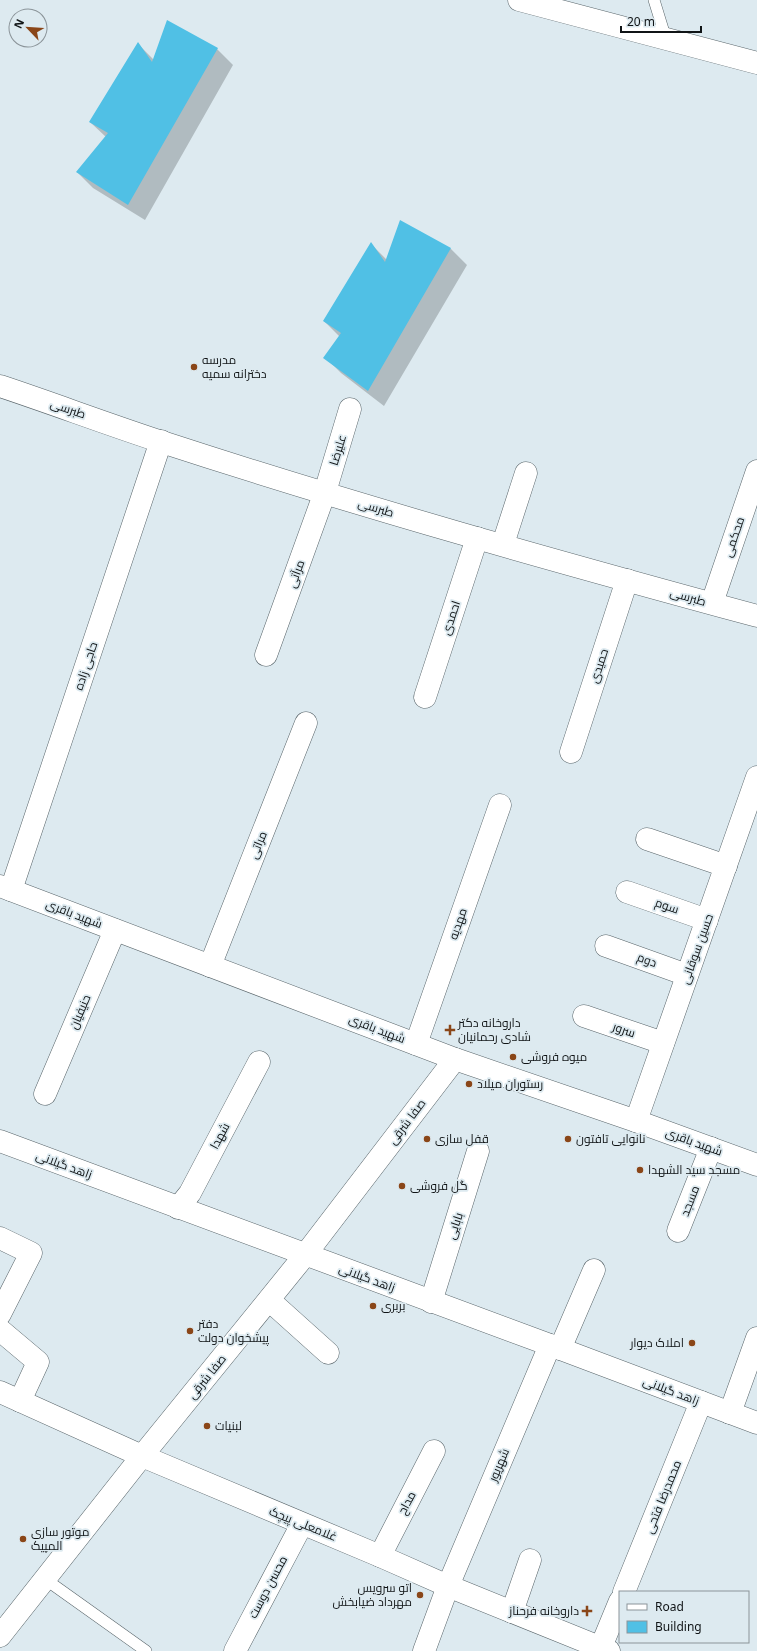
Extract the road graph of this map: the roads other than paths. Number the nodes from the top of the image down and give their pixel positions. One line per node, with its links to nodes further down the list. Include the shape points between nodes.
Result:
1 (519, 0): 3 (street)
2 (654, 0): 3 (lane)
3 (666, 40): 4 (street)
4 (757, 63)
5 (0, 386): 7 (street, طبرسی)
6 (350, 409): 10 (street, علیرضا)
7 (161, 442): 10 (street, طبرسی); 24 (street, حاجی زاده)
8 (757, 471): 14 (street, محکمی)
9 (526, 473): 12 (street)
10 (325, 492): 11 (street, طبرسی); 16 (street, مرآتی)
11 (477, 538): 12 (street, طبرسی); 17 (street, احمدی)
12 (503, 544): 13 (street, طبرسی)
13 (627, 580): 14 (street, طبرسی); 19 (street, حمیدی)
14 (712, 603): 15 (street, طبرسی)
15 (757, 616)
16 (266, 655)
17 (425, 697)
18 (306, 724): 29 (street, مراتی)
19 (571, 752)
20 (757, 777): 23 (street, حسین سوقانی)
21 (500, 805): 32 (street, مهدیه)
22 (648, 839): 23 (street)
23 (726, 866): 26 (street, حسین سوقانی)
24 (5, 888): 27 (street, شهید باقری)
25 (626, 892): 26 (street, سوم)
26 (707, 920): 30 (street, حسین سوقانی)
27 (115, 930): 29 (street, شهید باقری); 36 (street, حنیفیان)
28 (606, 946): 30 (street, دوم)
29 (210, 966): 32 (street, شهید باقری)
30 (688, 975): 33 (street, حسین سوقانی)
31 (584, 1016): 33 (street, سرور)
32 (416, 1044): 34 (street, شهید باقری)
33 (663, 1044): 37 (street, حسین سوقانی)
34 (455, 1059): 37 (street, شهید باقری); 45 (street, صفا شرقی)
35 (260, 1062): 42 (street, شهدا, via 190,1193)
36 (45, 1094)
37 (636, 1121): 39 (street, شهید باقری)
38 (0, 1141): 42 (street, زاهد گیلانی)
39 (711, 1148): 41 (street, شهید باقری); 43 (street, مسجد)
40 (478, 1150): 48 (street, بابایی)
41 (757, 1166)
42 (178, 1208): 45 (street, زاهد گیلانی)
43 (678, 1231)
44 (0, 1238): 49 (street, via 31,1253)
45 (305, 1255): 47 (street, صفا شرقی); 48 (street, زاهد گیلانی)
46 (594, 1270): 52 (street, شهریور)
47 (269, 1300): 53 (street); 60 (street, صفا شرقی)
48 (431, 1302): 52 (street, زاهد گیلانی)
49 (0, 1314)
50 (0, 1330): 55 (street, via 38,1362)
51 (757, 1338): 57 (street)
52 (555, 1347): 56 (street, زاهد گیلانی); 65 (street, شهریور)
53 (328, 1352)
54 (0, 1392): 55 (street, غلامعلی پیچک)
55 (20, 1401): 60 (street, غلامعلی پیچک)
56 (701, 1402): 57 (street, زاهد گیلانی); 66 (street, محمدرضا فتحی)
57 (730, 1413): 58 (street, زاهد گیلانی)
58 (757, 1423)
59 (434, 1451): 62 (street, مداح)
60 (142, 1456): 61 (street, غلامعلی پیچک); 64 (street, صفا شرقی)
61 (302, 1524): 62 (street, غلامعلی پیچک); 72 (street, محسن دوست)
62 (380, 1556): 65 (street, غلامعلی پیچک)
63 (530, 1560): 68 (street)
64 (45, 1579): 69 (street, صفا شرقی); 71 (lane)
65 (448, 1586): 68 (street, غلامعلی پیچک); 73 (street, شهریور)
66 (624, 1591)
67 (619, 1604): 70 (street)
68 (512, 1612): 70 (street, غلامعلی پیچک)
69 (0, 1636)
70 (605, 1649)
71 (146, 1651)
72 (235, 1651)
73 (424, 1651)

